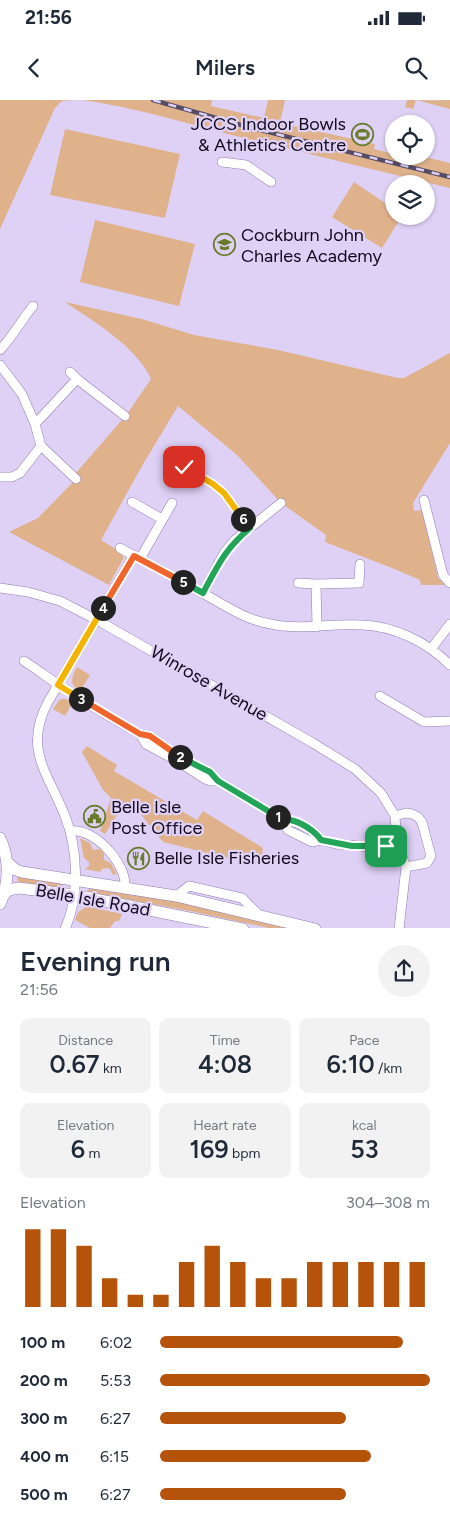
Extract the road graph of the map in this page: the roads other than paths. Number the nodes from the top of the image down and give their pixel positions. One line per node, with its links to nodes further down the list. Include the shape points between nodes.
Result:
1 (222, 162): 2 (street, via 246,164)
2 (271, 182)
3 (33, 306): 4 (street)
4 (14, 335): 5 (street); 6 (street)
5 (23, 339)
6 (0, 350)
7 (0, 365): 11 (street, via 22,394)
8 (70, 372): 9 (street)
9 (78, 379): 10 (street); 11 (street)
10 (124, 416)
11 (34, 424): 12 (street)
12 (41, 446): 14 (street, via 20,474); 15 (street)
13 (189, 457): 21 (street, via 182,471 213,484 224,493)
14 (0, 477)
15 (76, 479)
16 (424, 500): 25 (street, via 443,575)
17 (132, 502): 20 (street)
18 (172, 502): 20 (street)
19 (281, 503): 21 (street)
20 (162, 519): 23 (street)
21 (250, 528): 29 (street, via 224,553)
22 (120, 548): 23 (street)
23 (137, 557): 29 (street); 30 (street)
24 (360, 564): 27 (street, via 359,583)
25 (450, 582)
26 (298, 583): 27 (street)
27 (316, 584): 32 (street)
28 (0, 588): 30 (street, Winrose Avenue, via 60,601)
29 (203, 593): 32 (street, via 253,619 284,627)
30 (97, 620): 36 (street); 39 (street, Winrose Avenue, via 355,769 382,793)
31 (450, 624): 33 (street)
32 (317, 627): 33 (street, via 362,625 388,629)
33 (431, 649): 35 (street)
34 (24, 662): 36 (street)
35 (450, 666)
36 (58, 685): 40 (street, via 40,718 37,742 42,765); 42 (street, via 140,734 150,736 180,760 210,772 218,781 283,820 292,820 316,832 321,840 355,846)
37 (380, 696): 38 (street, via 424,722)
38 (450, 722)
39 (395, 816): 42 (street, Winrose Avenue); 44 (street, via 406,813 418,817 430,856 427,863)
40 (70, 831): 45 (street, via 75,851); 46 (street, via 78,831 113,854 125,878)
41 (0, 838): 43 (street)
42 (397, 844): 44 (street, Winrose Avenue)
43 (7, 862): 45 (street, Belle Isle Road, via 22,872); 48 (street)
44 (406, 868): 53 (street, Winrose Avenue)
45 (74, 879): 46 (street, Belle Isle Road); 47 (street)
46 (125, 887): 52 (street, Belle Isle Road)
47 (75, 895): 48 (street, Belle Isle Road, via 19,888 8,890); 49 (street, Belle Isle Road); 50 (street)
48 (2, 899)
49 (205, 924): 51 (street, Belle Isle Road)
50 (65, 928)
51 (244, 928)
52 (315, 928)
53 (400, 928)

